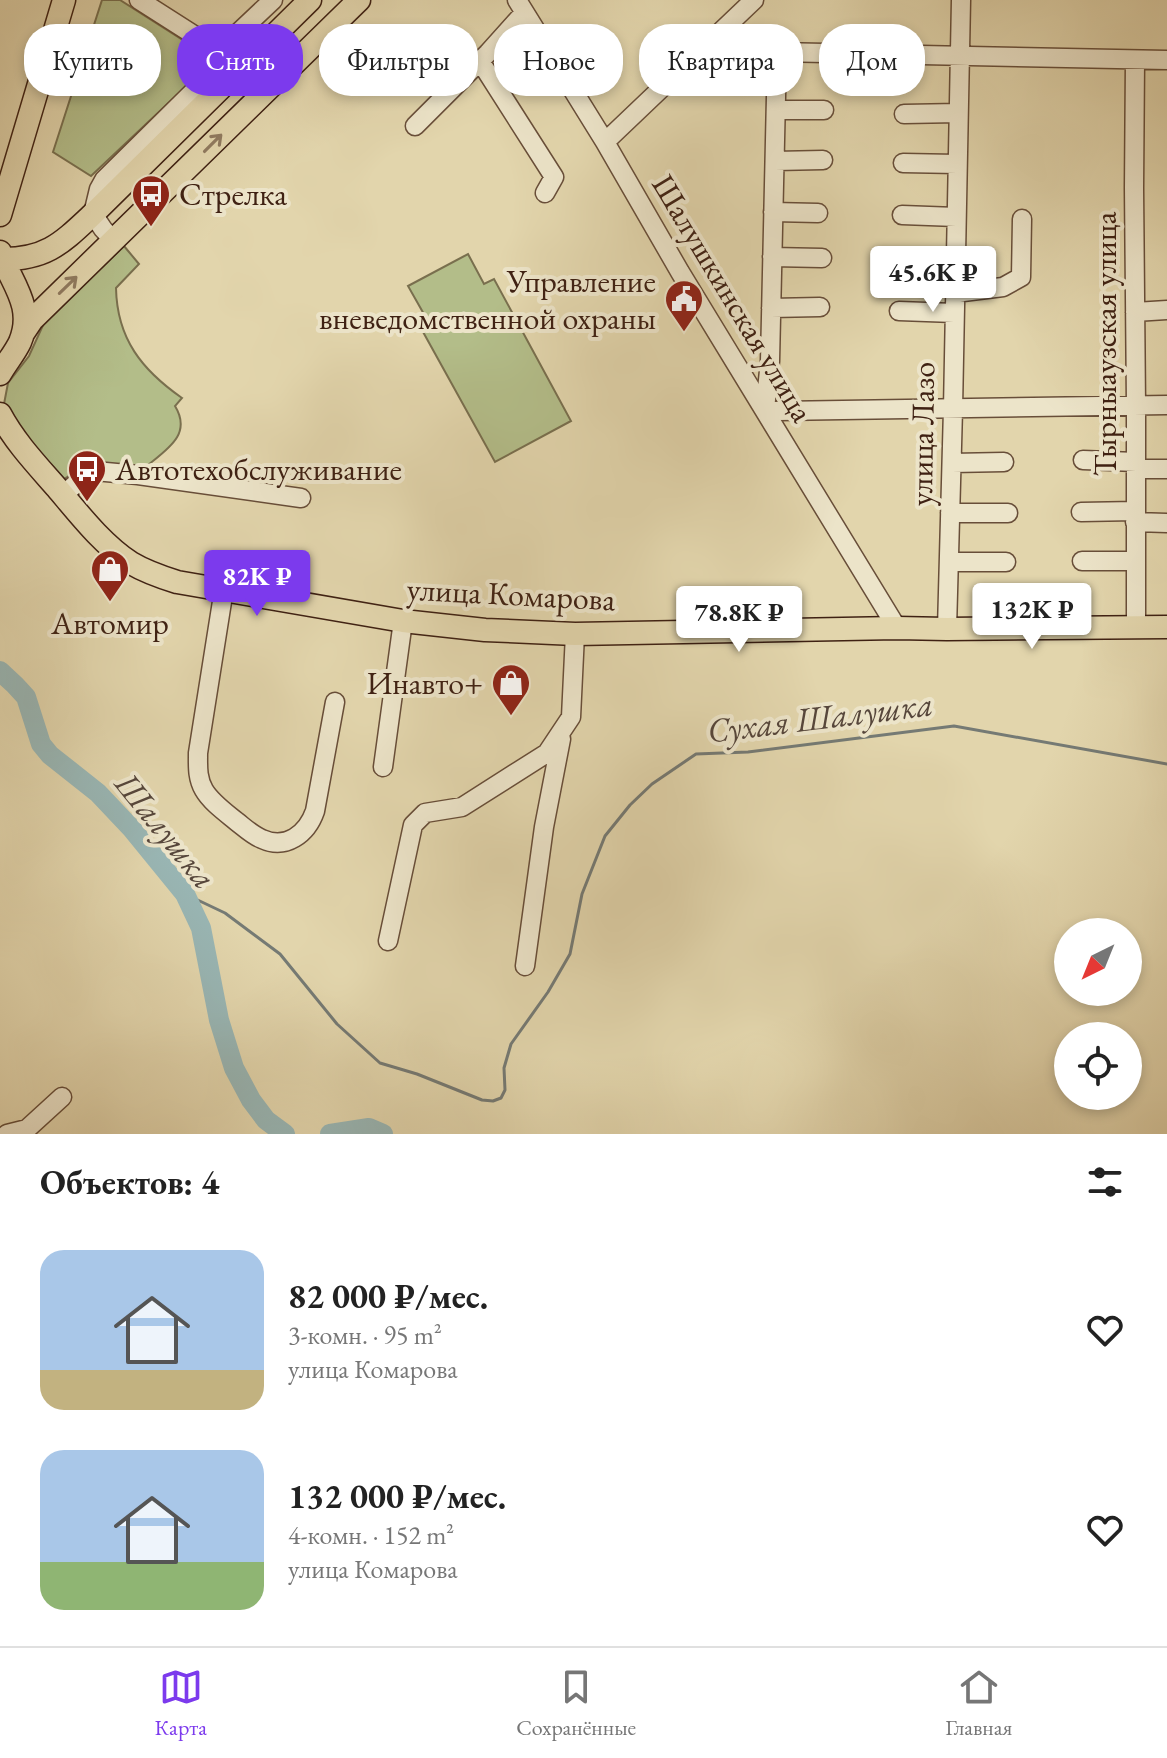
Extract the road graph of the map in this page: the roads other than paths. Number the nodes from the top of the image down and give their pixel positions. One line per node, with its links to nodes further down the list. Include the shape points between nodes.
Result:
1 (50, 0): 30 (main road)
2 (64, 0): 37 (main road)
3 (139, 0): 10 (street)
4 (273, 0): 11 (street)
5 (310, 0): 12 (main road)
6 (359, 0): 41 (main road, one-way to 6)
7 (754, 0): 13 (street)
8 (961, 0): 15 (street, улица Лазо)
9 (520, 6): 18 (street); 27 (street, Шалушкинская улица)
10 (177, 24)
11 (248, 24)
12 (286, 24)
13 (729, 24)
14 (803, 53): 15 (street)
15 (959, 57): 16 (street); 24 (street, улица Лазо)
16 (1135, 60): 17 (street); 52 (street, Тырныаузская улица)
17 (1167, 60)
18 (480, 61): 26 (street); 33 (street, via 554,177)
19 (213, 96): 36 (main road)
20 (653, 96): 27 (street)
21 (776, 96): 22 (street)
22 (776, 110): 23 (street); 29 (street)
23 (824, 110)
24 (958, 113): 25 (street); 32 (street, улица Лазо)
25 (904, 114)
26 (415, 126)
27 (605, 142): 58 (street, Шалушкинская улица)
28 (823, 160): 29 (street)
29 (775, 161): 34 (street)
30 (0, 162)
31 (903, 163): 32 (street)
32 (957, 164): 39 (street, улица Лазо)
33 (545, 193)
34 (773, 212): 35 (street); 42 (street)
35 (818, 213)
36 (93, 214): 41 (street); 44 (main road, via 45,253)
37 (0, 215)
38 (902, 215): 39 (street)
39 (956, 217): 46 (street, улица Лазо)
40 (1022, 219): 47 (street, via 1021,277 1003,287)
41 (114, 241): 54 (main road, one-way to 41)
42 (772, 257): 43 (street); 49 (street)
43 (822, 258)
44 (1, 259): 54 (main road, via 23,299)
45 (899, 262): 46 (street)
46 (955, 265): 47 (street, улица Лазо)
47 (955, 293): 53 (street, улица Лазо)
48 (820, 307): 49 (street)
49 (771, 308): 58 (street)
50 (1167, 310): 52 (street)
51 (899, 311): 53 (street)
52 (1135, 312): 57 (street, Тырныаузская улица)
53 (954, 313): 59 (street, улица Лазо)
54 (24, 332): 55 (main road)
55 (2, 367)
56 (1167, 405): 57 (street)
57 (1136, 406): 59 (street); 64 (street, Тырныаузская улица)
58 (765, 409): 59 (street); 81 (street, Шалушкинская улица)
59 (953, 409): 63 (street, улица Лазо)
60 (4, 425): 66 (main road, улица Комарова)
61 (1083, 460): 64 (street)
62 (1004, 462): 63 (street)
63 (952, 463): 69 (street, улица Лазо)
64 (1136, 465): 65 (street); 71 (street, Тырныаузская улица)
65 (1167, 469)
66 (63, 495): 67 (street, via 95,471); 77 (main road, улица Комарова, via 131,563 177,582)
67 (301, 498)
68 (1081, 512): 71 (street)
69 (950, 513): 70 (street); 75 (street, улица Лазо)
70 (1008, 513)
71 (1135, 516): 72 (street); 74 (street, Тырныаузская улица)
72 (1167, 523)
73 (1082, 561): 74 (street)
74 (1135, 561): 79 (street, Тырныаузская улица)
75 (949, 562): 76 (street); 82 (street, улица Лазо)
76 (1006, 562)
77 (224, 589): 78 (main road, улица Комарова); 84 (street, via 198,762 204,790 222,811 273,843 290,842 310,825)
78 (403, 621): 83 (main road, улица Комарова); 86 (street)
79 (1136, 627): 80 (main road, улица Комарова); 82 (main road, улица Комарова)
80 (1167, 627)
81 (897, 628): 82 (main road, улица Комарова); 83 (main road, улица Комарова)
82 (947, 629)
83 (575, 634): 85 (street, via 571,717)
84 (335, 702)
85 (562, 732): 87 (street, via 547,753 462,807 425,813 413,825); 88 (street)
86 (383, 767)
87 (388, 941)
88 (525, 966)
89 (62, 1097): 90 (street, via 27,1129)
90 (7, 1134)

